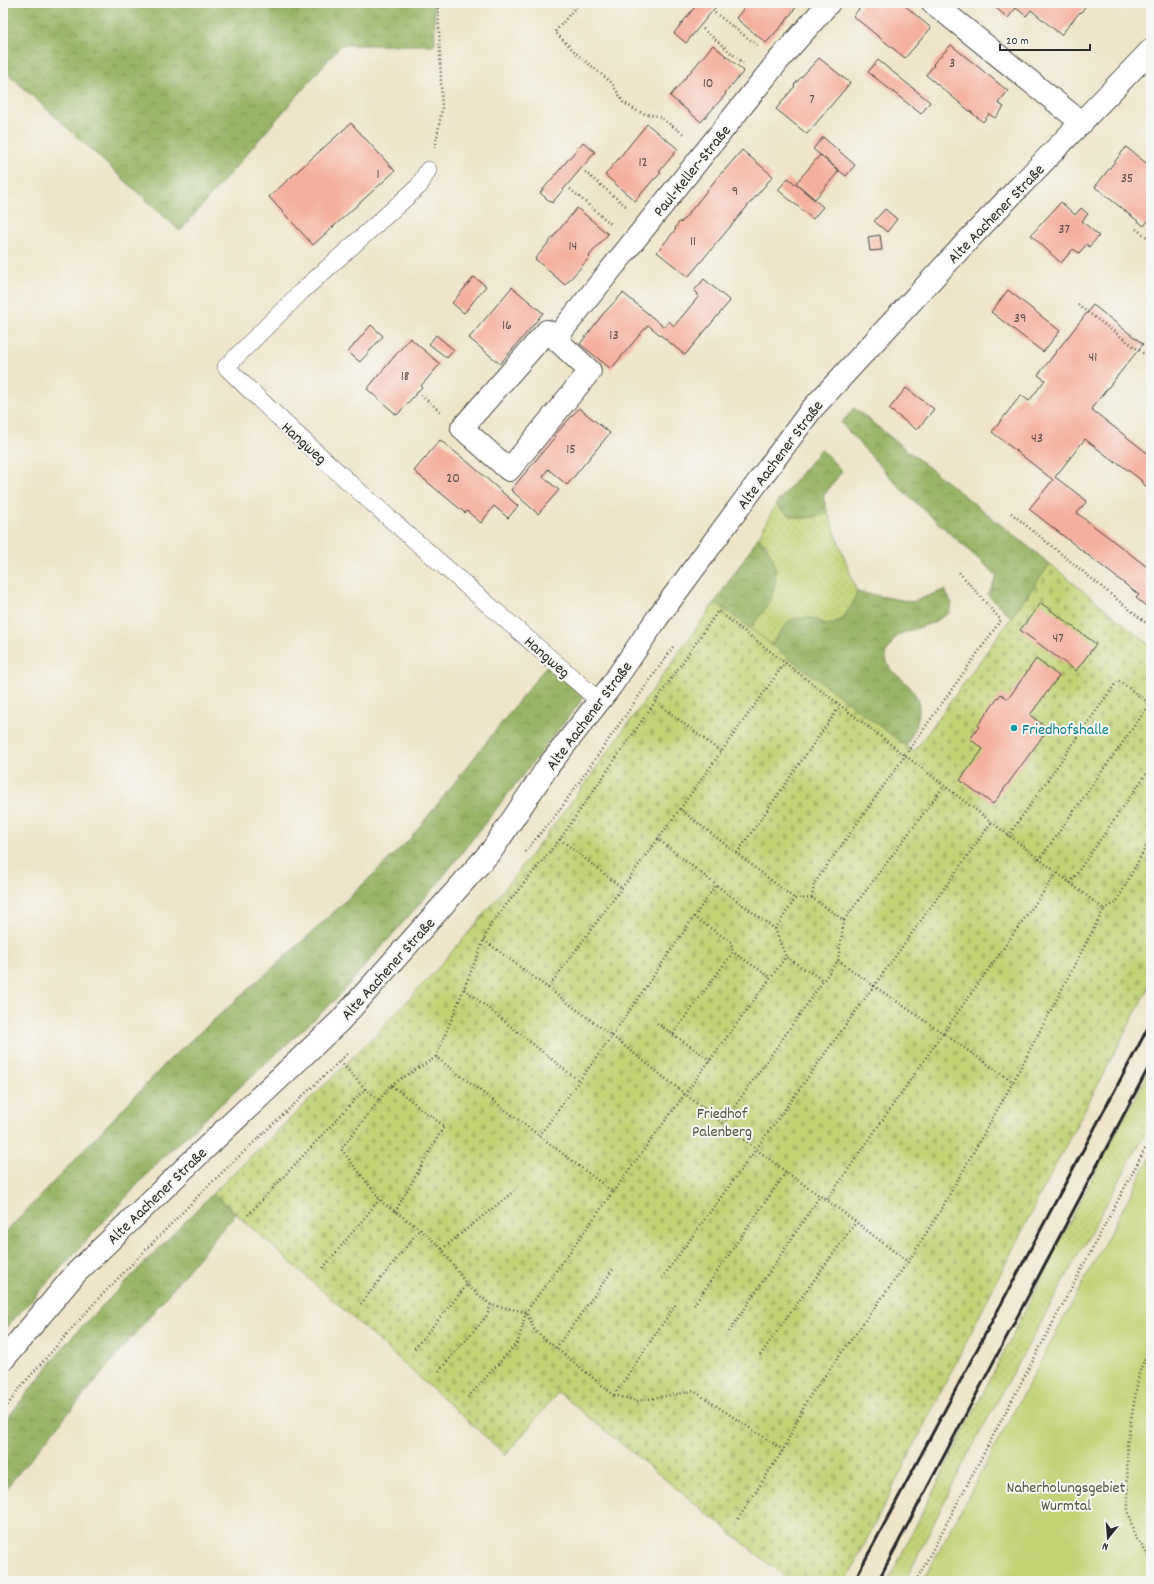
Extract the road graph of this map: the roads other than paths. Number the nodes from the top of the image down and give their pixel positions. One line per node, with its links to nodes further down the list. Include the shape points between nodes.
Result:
1 (829, 3): 6 (main road, Paul-Keller-Straße, via 778,61)
2 (933, 3): 4 (main road)
3 (1151, 50): 4 (main road, Alte Aachener Straße)
4 (1082, 123): 7 (main road, Alte Aachener Straße, via 972,236 811,410)
5 (428, 170): 7 (lane, Hangweg, via 419,186 302,291 226,367 376,506)
6 (556, 338): 6 (main road, via 547,331 462,428 509,470 590,370)
7 (599, 700): 8 (main road, Alte Aachener Straße, via 549,765 492,850 340,1021 76,1273)
8 (3, 1360)

